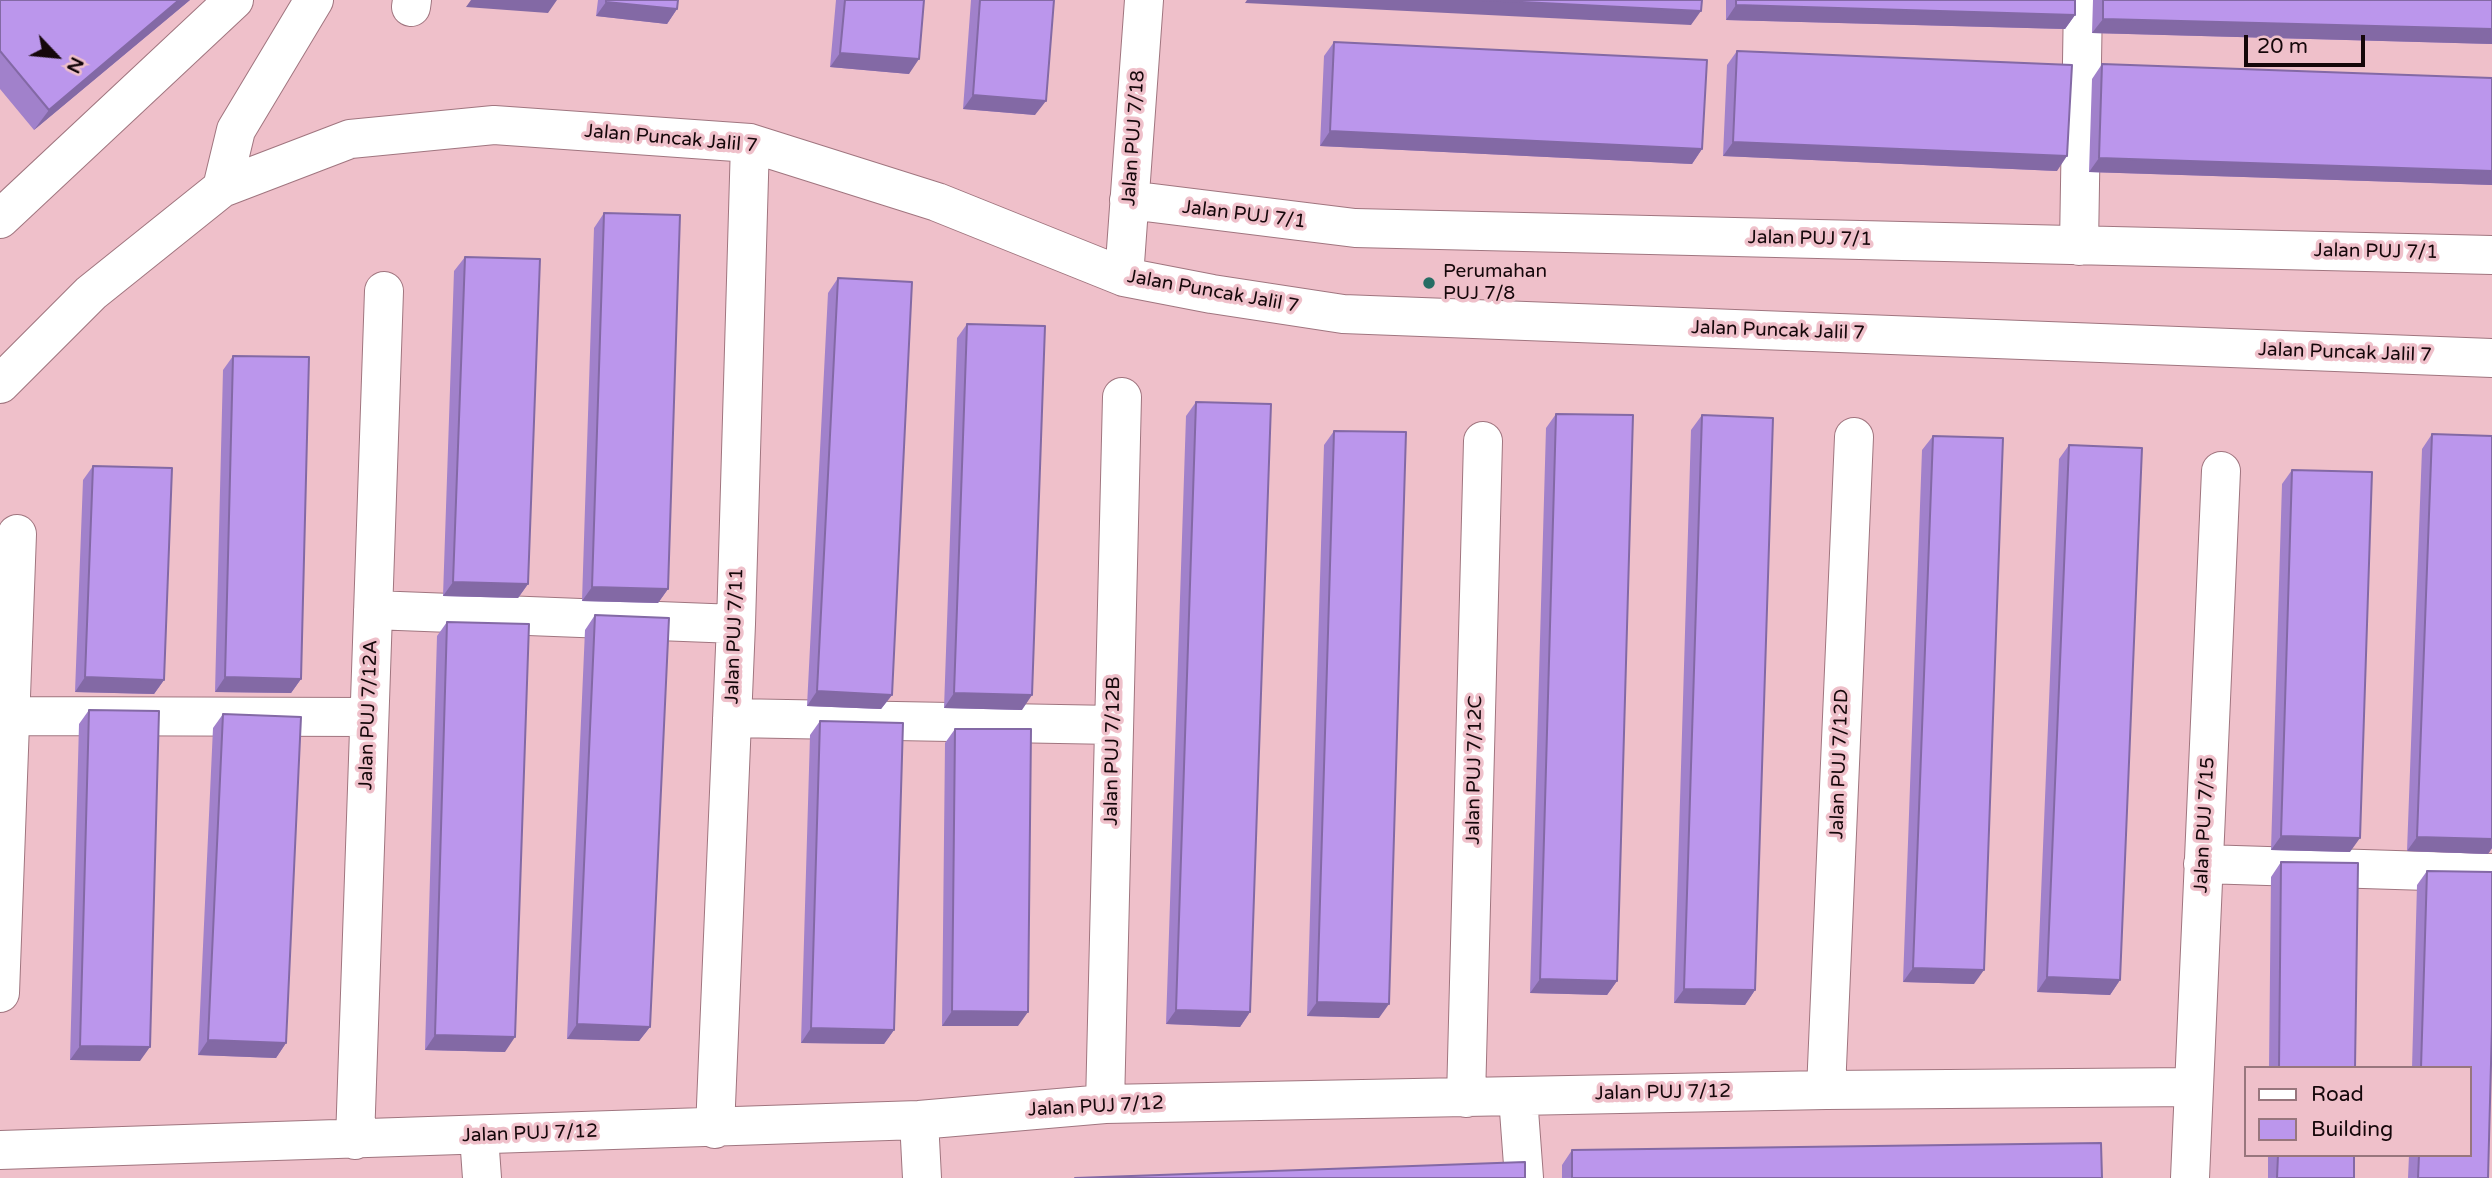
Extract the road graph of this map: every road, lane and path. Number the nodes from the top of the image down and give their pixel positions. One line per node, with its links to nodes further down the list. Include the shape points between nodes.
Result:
1 (234, 0): 8 (street)
2 (314, 0): 6 (street, via 236,130)
3 (1144, 0): 7 (street, Jalan PUJ 7/18)
4 (2083, 0): 9 (street)
5 (750, 143): 6 (street, Jalan Puncak Jalil 7, via 494,125 350,139); 11 (street, Jalan Puncak Jalil 7, via 937,202); 21 (street, Jalan PUJ 7/11)
6 (222, 188): 14 (street, Jalan Puncak Jalil 7, via 91,293)
7 (1129, 200): 9 (street, Jalan PUJ 7/1, via 1355,228); 11 (street, Jalan PUJ 7/18)
8 (0, 219)
9 (2079, 246): 10 (street, Jalan PUJ 7/1)
10 (2492, 255)
11 (1124, 277): 13 (street, Jalan Puncak Jalil 7, via 1343,314)
12 (384, 291): 20 (street, Jalan PUJ 7/12A)
13 (2492, 358)
14 (0, 384)
15 (1122, 397): 25 (street, Jalan PUJ 7/12B)
16 (1854, 438): 30 (street, Jalan PUJ 7/12D)
17 (1483, 441): 32 (street, Jalan PUJ 7/12C)
18 (2221, 471): 26 (street, Jalan PUJ 7/15)
19 (17, 534): 22 (street)
20 (373, 610): 21 (street); 23 (street, Jalan PUJ 7/12A)
21 (736, 624): 24 (street, Jalan PUJ 7/11)
22 (10, 716): 23 (street); 28 (street)
23 (369, 716): 37 (street, Jalan PUJ 7/12A)
24 (732, 718): 25 (street); 35 (street, Jalan PUJ 7/11)
25 (1114, 725): 33 (street, Jalan PUJ 7/12B)
26 (2203, 864): 27 (street); 29 (street, Jalan PUJ 7/15)
27 (2492, 873)
28 (0, 993)
29 (2194, 1087): 30 (street, Jalan PUJ 7/12); 42 (street, Jalan PUJ 7/15)
30 (1826, 1090): 31 (street, Jalan PUJ 7/12)
31 (1518, 1097): 32 (street, Jalan PUJ 7/12); 41 (street)
32 (1466, 1098): 33 (street, Jalan PUJ 7/12)
33 (1105, 1104): 34 (street, Jalan PUJ 7/12)
34 (919, 1120): 35 (street, Jalan PUJ 7/12); 40 (street)
35 (715, 1129): 36 (street, Jalan PUJ 7/12)
36 (479, 1136): 37 (street, Jalan PUJ 7/12); 39 (street)
37 (355, 1140): 38 (street, Jalan PUJ 7/12)
38 (0, 1150)
39 (482, 1178)
40 (922, 1178)
41 (1524, 1178)
42 (2190, 1178)

